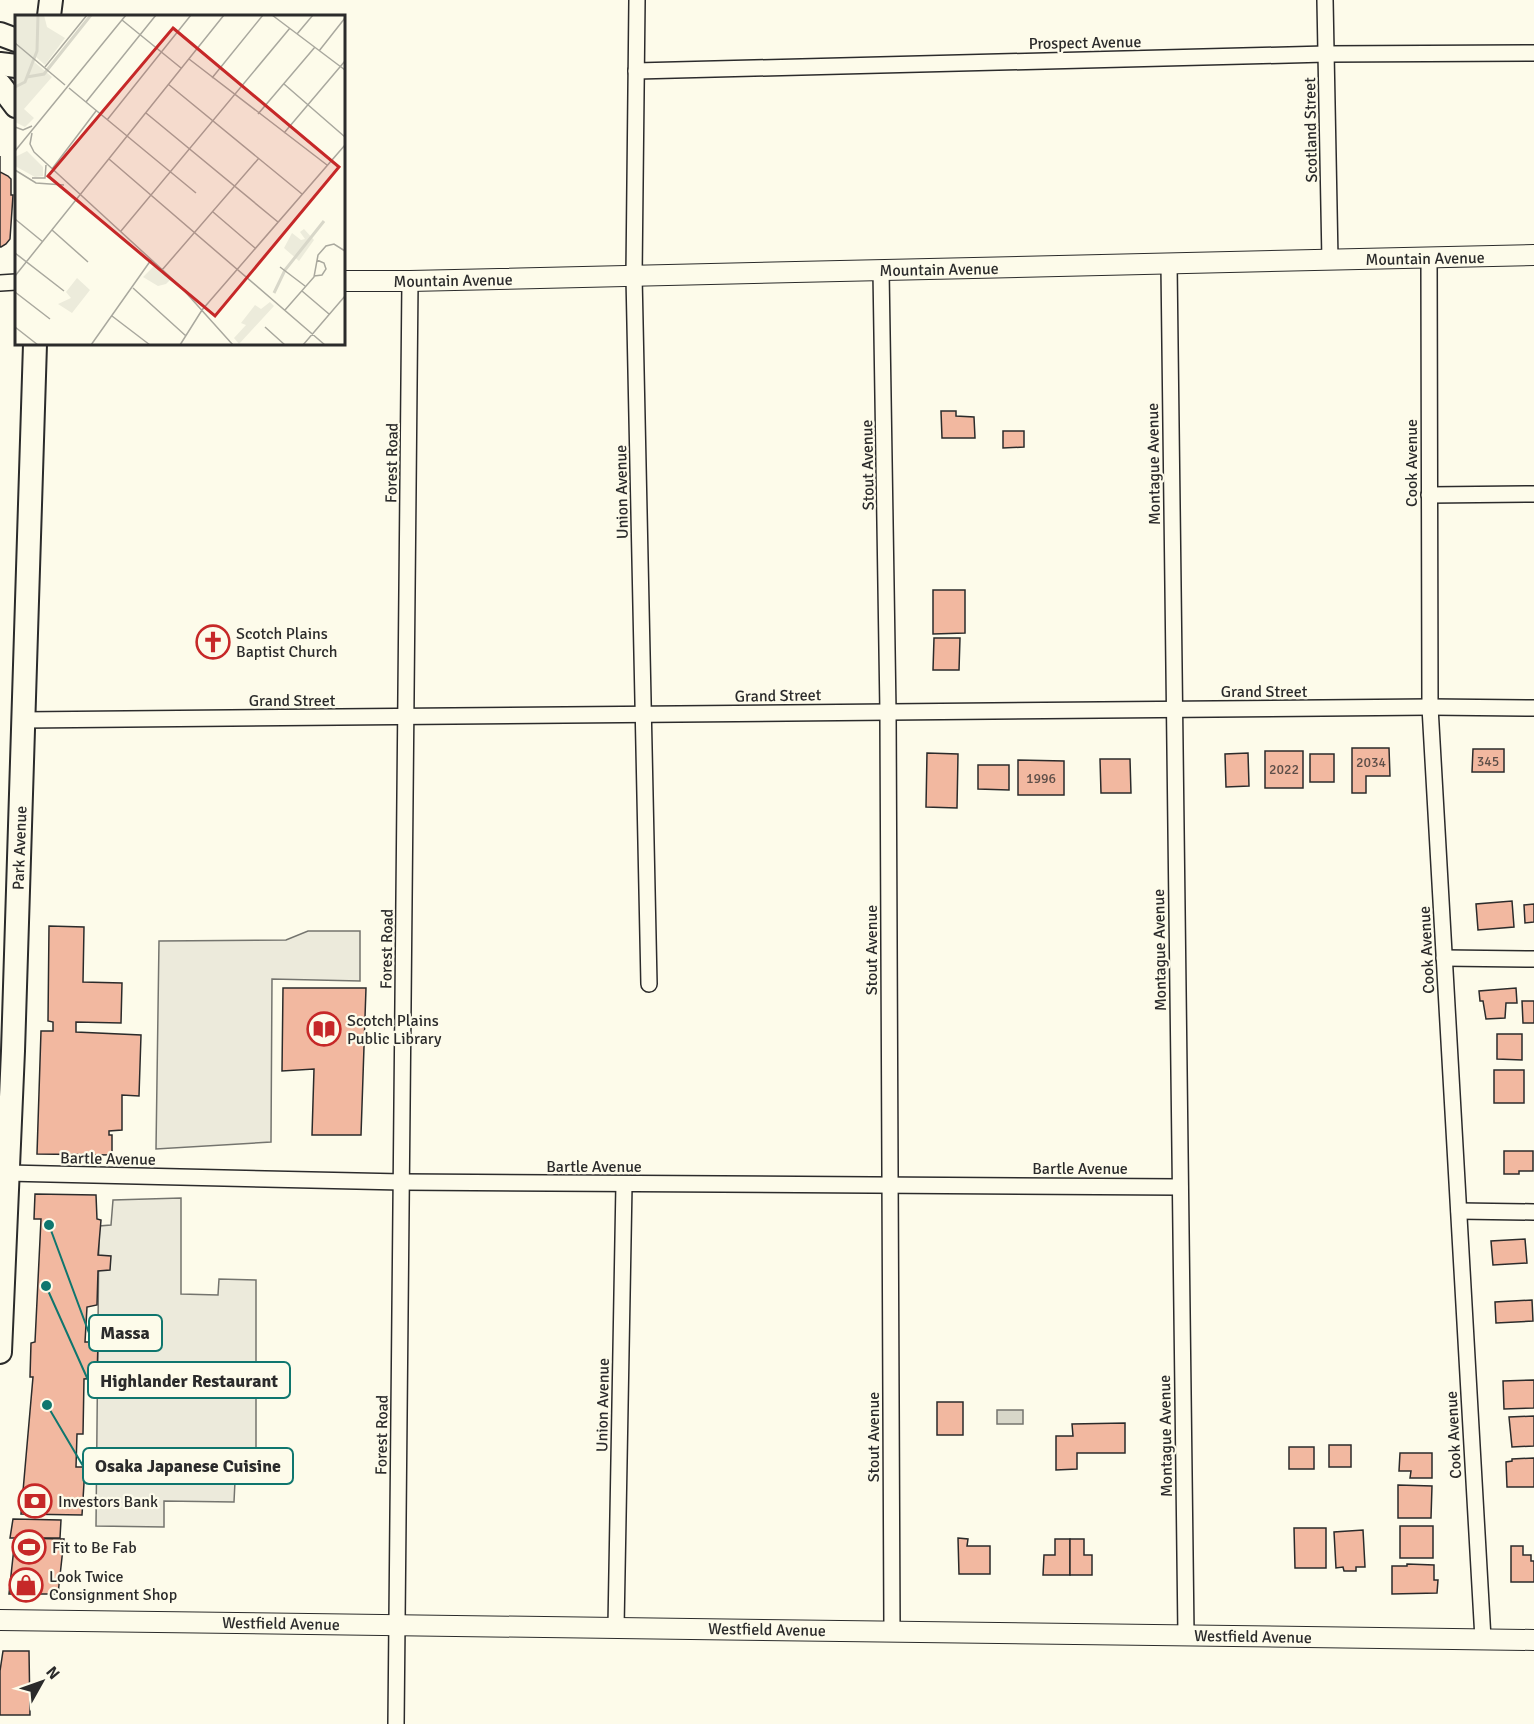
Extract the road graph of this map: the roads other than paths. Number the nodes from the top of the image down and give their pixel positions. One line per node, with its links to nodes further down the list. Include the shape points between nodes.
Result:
1 (51, 0): 4 (main road)
2 (637, 0): 11 (street, Union Avenue)
3 (1325, 0): 8 (street, Scotland Street)
4 (50, 15)
5 (0, 34): 6 (main road)
6 (15, 40)
7 (1534, 53): 8 (street, Prospect Avenue)
8 (1326, 54): 11 (street, Prospect Avenue); 16 (street, Scotland Street)
9 (0, 64): 10 (main road)
10 (15, 66)
11 (636, 71): 19 (street, Union Avenue)
12 (0, 85): 13 (main road)
13 (15, 105)
14 (1534, 255): 15 (street, Mountain Avenue)
15 (1428, 258): 16 (street, Mountain Avenue); 26 (street, Cook Avenue)
16 (1330, 260): 17 (street, Mountain Avenue)
17 (1169, 264): 18 (street, Mountain Avenue); 29 (street, Montague Avenue)
18 (881, 270): 19 (street, Mountain Avenue); 30 (street, Stout Avenue)
19 (634, 276): 22 (street, Mountain Avenue); 31 (street, Union Avenue)
20 (345, 281): 22 (street, Mountain Avenue)
21 (15, 282): 23 (street)
22 (410, 282): 32 (street, Forest Road)
23 (0, 283)
24 (35, 345): 33 (main road, Park Avenue)
25 (1534, 494): 26 (street)
26 (1429, 495): 27 (street, Cook Avenue)
27 (1430, 707): 28 (street, Grand Street); 29 (street, Grand Street); 34 (street, Cook Avenue)
28 (1534, 708)
29 (1174, 710): 30 (street, Grand Street); 43 (street, Montague Avenue)
30 (888, 712): 31 (street, Grand Street); 42 (street, Stout Avenue)
31 (643, 714): 32 (street, Grand Street); 36 (street, Union Avenue)
32 (406, 717): 33 (street, Grand Street); 40 (street, Forest Road)
33 (23, 720): 37 (main road, Park Avenue)
34 (1444, 958): 35 (street); 44 (street, Cook Avenue)
35 (1534, 959)
36 (649, 984)
37 (6, 1051): 38 (main road, Park Avenue)
38 (6, 1088): 39 (main road, Park Avenue)
39 (7, 1173): 40 (street, Bartle Avenue); 46 (main road, Park Avenue)
40 (402, 1182): 41 (street, Bartle Avenue); 48 (street, Forest Road)
41 (624, 1184): 42 (street, Bartle Avenue); 49 (street, Union Avenue)
42 (890, 1185): 43 (street, Bartle Avenue); 50 (street, Stout Avenue)
43 (1180, 1187): 51 (street, Montague Avenue)
44 (1459, 1211): 45 (street); 52 (street, Cook Avenue)
45 (1534, 1212)
46 (0, 1352)
47 (0, 1620): 48 (street, Westfield Avenue)
48 (397, 1625): 49 (street, Westfield Avenue); 54 (street, Forest Road)
49 (616, 1627): 50 (street, Westfield Avenue)
50 (892, 1631): 51 (street, Westfield Avenue)
51 (1186, 1635): 52 (street, Westfield Avenue)
52 (1483, 1640): 53 (street, Westfield Avenue)
53 (1534, 1640)
54 (396, 1724)

